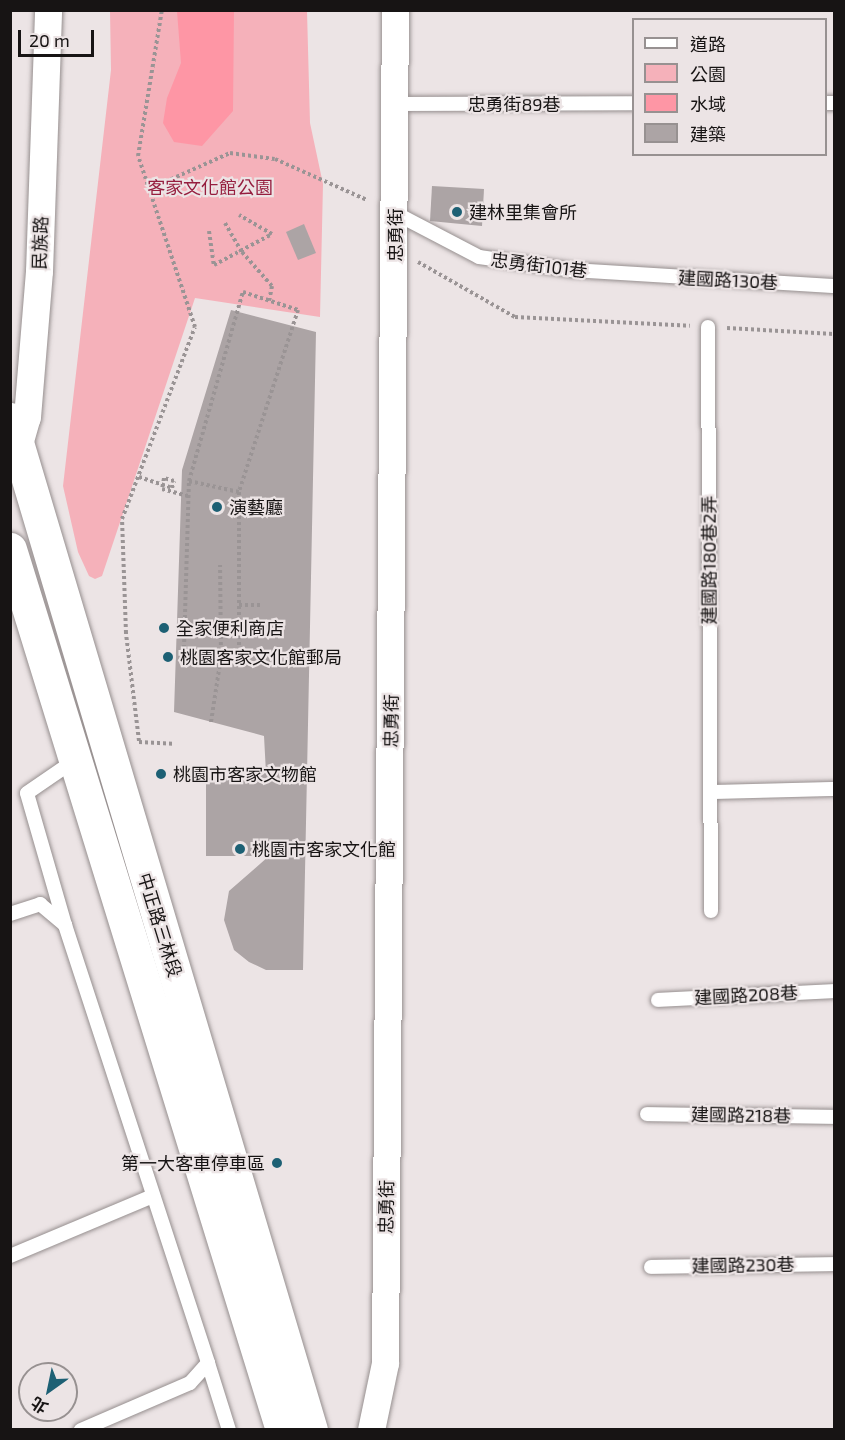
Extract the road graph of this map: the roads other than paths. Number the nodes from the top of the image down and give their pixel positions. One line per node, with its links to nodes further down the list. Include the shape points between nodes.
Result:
1 (48, 10): 9 (street, 民族路, via 39,271 27,417)
2 (395, 10): 4 (street, 忠勇街)
3 (632, 103): 4 (lane, 忠勇街89巷)
4 (396, 104): 5 (street, 忠勇街)
5 (395, 213): 6 (lane, 忠勇街101巷, via 479,257); 31 (street, 忠勇街, via 384,1363)
6 (622, 273): 7 (lane, 建國路130巷)
7 (834, 286)
8 (708, 327): 14 (lane, 建國路180巷2弄)
9 (13, 446): 10 (main road, 中正路三林段)
10 (52, 561): 11 (lane); 30 (main road, 中正路三林段)
11 (12, 566): 12 (main road, 中正路三林段)
12 (75, 760): 17 (lane, via 27,793); 29 (main road, 中正路三林段)
13 (834, 789): 14 (lane)
14 (711, 792): 15 (lane, 建國路180巷2弄)
15 (711, 911)
16 (10, 914): 17 (lane, via 40,904)
17 (65, 925): 22 (lane)
18 (834, 991): 19 (lane, 建國路208巷)
19 (658, 1000)
20 (647, 1114): 21 (lane, 建國路218巷)
21 (834, 1117)
22 (153, 1196): 23 (lane); 26 (lane)
23 (10, 1256)
24 (834, 1264): 25 (lane, 建國路230巷)
25 (651, 1267)
26 (207, 1363): 27 (lane, via 190,1383); 28 (lane)
27 (81, 1430)
28 (229, 1430)
29 (282, 1430)
30 (311, 1430)
31 (371, 1430)

